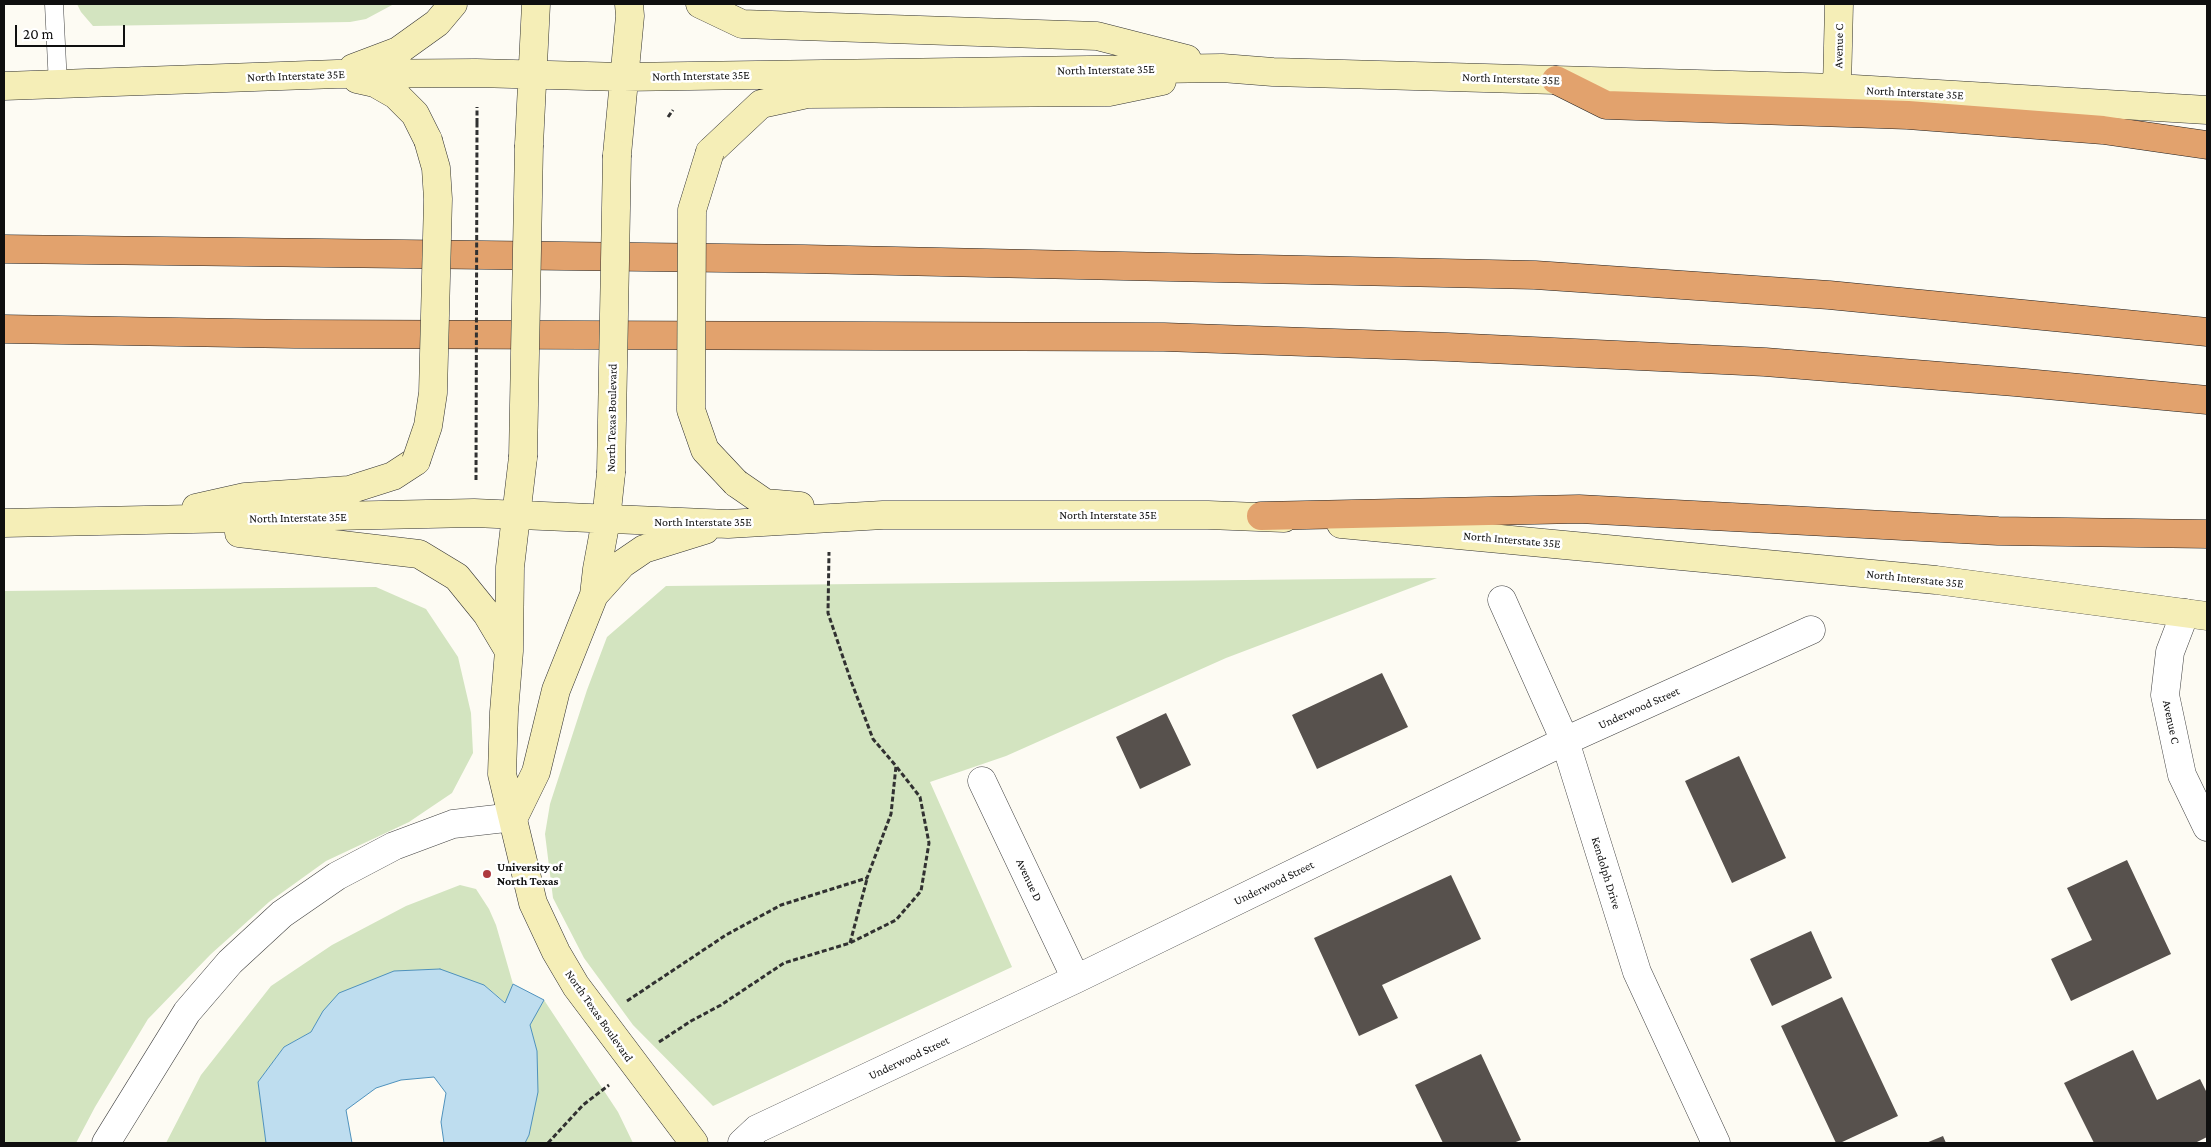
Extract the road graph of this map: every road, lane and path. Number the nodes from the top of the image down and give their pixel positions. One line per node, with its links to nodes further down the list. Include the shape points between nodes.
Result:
1 (54, 4): 12 (lane)
2 (453, 4): 8 (main road, via 437,22 398,51)
3 (536, 4): 9 (main road, North Texas Boulevard)
4 (629, 4): 10 (main road, North Texas Boulevard)
5 (700, 4): 7 (main road, via 742,24 1097,36)
6 (1840, 4): 14 (main road, Avenue C)
7 (1222, 68): 10 (main road, North Interstate 35E); 11 (main road, North Interstate 35E); 24 (main road, bridge, via 1109,92 807,94 761,104 710,152 692,210 691,410 706,450 736,482 765,502)
8 (337, 74): 9 (main road, North Interstate 35E); 12 (main road, North Interstate 35E); 27 (main road, bridge, via 375,83 396,95 415,114 428,140 436,168 433,393 428,426 416,461 393,476 349,490 245,497)
9 (534, 74): 10 (main road, North Interstate 35E); 23 (main road, North Texas Boulevard, bridge, via 529,145 522,457)
10 (623, 78): 26 (main road, North Texas Boulevard, bridge, via 617,155 611,473)
11 (1556, 80): 14 (main road, North Interstate 35E); 17 (highway, via 1606,105 1908,115 2103,130)
12 (58, 85): 13 (main road, North Interstate 35E)
13 (4, 86)
14 (1838, 88): 16 (main road, North Interstate 35E)
15 (477, 98): 22 (path, bridge)
16 (2207, 110)
17 (2207, 144)
18 (4, 249): 20 (highway, via 814,259 1535,275 1829,295)
19 (4, 329): 21 (highway, via 303,334 1164,337 1766,362)
20 (2207, 332)
21 (2207, 400)
22 (476, 480)
23 (515, 515): 26 (main road, North Interstate 35E); 27 (main road, North Interstate 35E); 36 (main road, North Texas Boulevard, via 510,567)
24 (882, 515): 25 (main road, North Interstate 35E); 29 (main road, North Interstate 35E)
25 (1261, 516): 30 (highway, via 1579,509 1998,531); 34 (main road, North Interstate 35E, via 1936,580)
26 (606, 520): 29 (main road, North Interstate 35E); 32 (main road, North Texas Boulevard)
27 (141, 521): 28 (main road, North Interstate 35E); 36 (main road, via 419,554 457,577)
28 (4, 523)
29 (728, 524): 32 (main road, via 644,549 622,564)
30 (2207, 534)
31 (829, 551): 38 (path, via 828,613 873,739)
32 (594, 596): 40 (main road, North Texas Boulevard, via 556,690 536,772)
33 (1502, 600): 37 (street, Kendolph Drive)
34 (2196, 615): 41 (street, Avenue C, via 2170,652 2165,695 2182,774)
35 (1811, 630): 37 (street, Underwood Street)
36 (509, 651): 40 (main road, North Texas Boulevard, via 502,774)
37 (1565, 741): 44 (street, Underwood Street); 52 (street, Kendolph Drive, via 1638,972)
38 (896, 766): 42 (path, via 891,814); 43 (path, via 920,796 929,843 921,891 896,920)
39 (982, 781): 44 (street, Avenue D)
40 (514, 817): 48 (street, via 453,824 394,846 336,876 282,914 230,962 187,1012); 50 (main road, North Texas Boulevard, via 533,903 556,952 599,1019)
41 (2207, 827)
42 (867, 878): 43 (path); 45 (path, via 781,905 726,935)
43 (850, 943): 46 (path, via 784,963)
44 (1076, 979): 51 (street, Underwood Street, via 757,1129)
45 (622, 1004)
46 (654, 1045)
47 (614, 1082): 49 (path, via 582,1105)
48 (106, 1143)
49 (548, 1143)
50 (694, 1143)
51 (742, 1143)
52 (1716, 1143)

